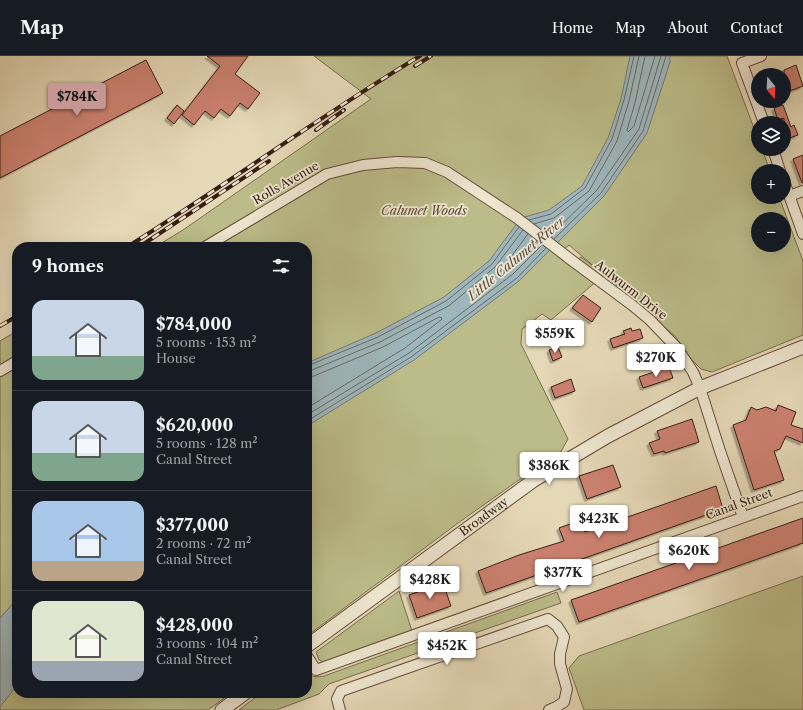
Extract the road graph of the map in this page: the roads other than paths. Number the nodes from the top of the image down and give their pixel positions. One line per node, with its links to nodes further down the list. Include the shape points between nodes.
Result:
1 (761, 56): 2 (street, via 742,63)
2 (761, 116)
3 (803, 191): 4 (street)
4 (791, 195)
5 (791, 201): 7 (street)
6 (517, 218): 8 (street, Rolls Avenue, via 447,172 426,163 363,164 327,174); 12 (street, Aulwurm Drive, via 650,320 682,354)
7 (803, 234)
8 (213, 242)
9 (803, 347): 12 (street, Broadway)
10 (12, 364): 11 (street)
11 (0, 371)
12 (700, 388): 14 (street, Aulwurm Drive); 15 (street, Broadway, via 608,436 534,480)
13 (803, 496): 14 (street, Canal Street)
14 (743, 516): 16 (street, Canal Street, via 316,670)
15 (312, 642)
16 (312, 664)
17 (238, 698): 18 (street)
18 (222, 710)
19 (340, 710): 20 (street, via 337,699 341,691 548,619 557,626 564,637 560,664 567,689 564,702)
20 (549, 710)

